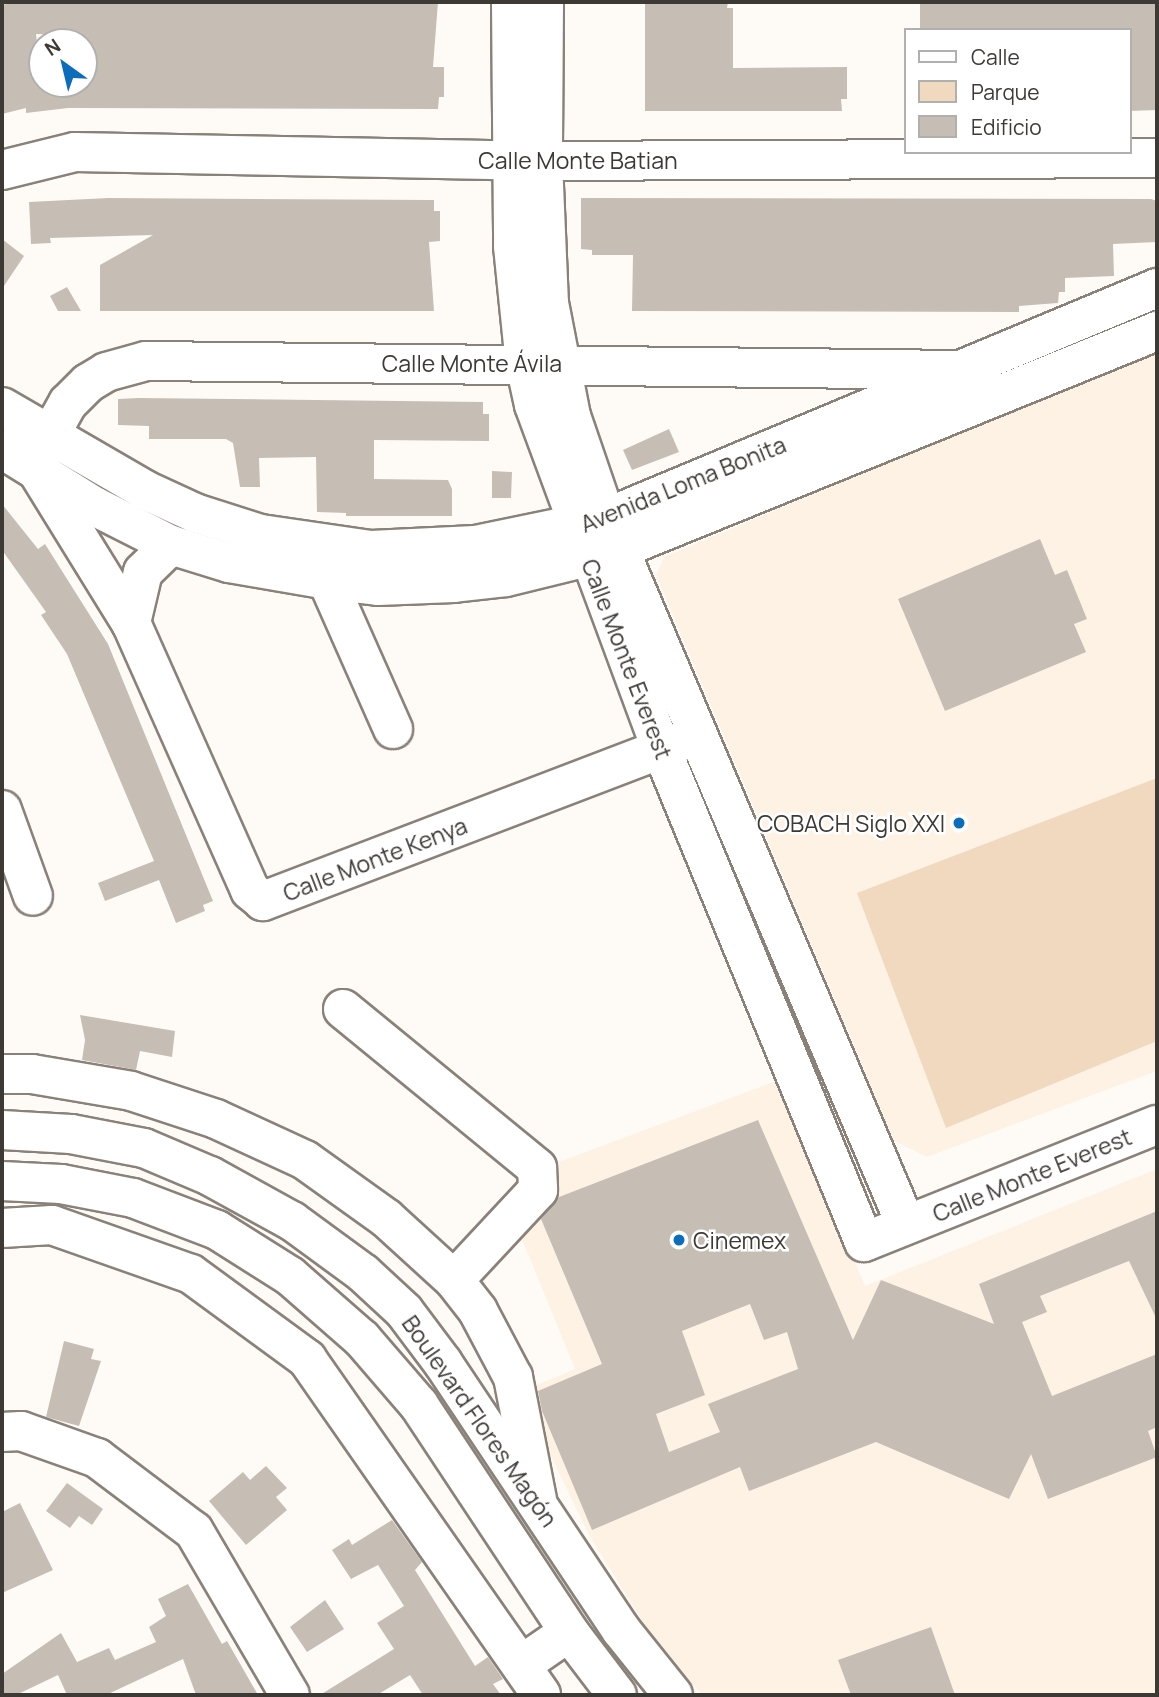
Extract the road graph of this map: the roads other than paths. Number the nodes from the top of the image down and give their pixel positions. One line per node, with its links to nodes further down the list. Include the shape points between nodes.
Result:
1 (511, 2): 4 (street, Calle Monte Everest)
2 (544, 2): 4 (street, Calle Monte Everest)
3 (1157, 158): 4 (street, Calle Monte Batian)
4 (529, 160): 5 (street, Calle Monte Batian, via 75,152); 8 (street, Calle Monte Everest, via 549,303)
5 (2, 170)
6 (1157, 288): 9 (street, Avenida Loma Bonita)
7 (1157, 331): 13 (street, Avenida Loma Bonita)
8 (542, 364): 9 (street, Calle Monte Ávila); 12 (street, Calle Monte Ávila, via 126,364 88,383 68,403); 13 (street, Calle Monte Everest, via 534,405)
9 (963, 370): 13 (street, Avenida Loma Bonita)
10 (2, 407): 12 (street, Avenida Loma Bonita)
11 (2, 449): 12 (street, Avenida Loma Bonita)
12 (43, 453): 13 (street, Avenida Loma Bonita, via 195,513 261,534 331,547 371,550); 14 (street, Avenida Loma Bonita); 16 (street, Calle Monte Kenya)
13 (598, 539): 15 (street, Avenida Loma Bonita, via 454,583 378,586); 18 (street, Calle Monte Everest); 19 (street, Calle Monte Everest)
14 (171, 545): 15 (street, Avenida Loma Bonita, via 229,562); 16 (street, via 143,572)
15 (327, 580): 17 (street)
16 (131, 622): 19 (street, Calle Monte Kenya, via 250,890 262,901)
17 (393, 729)
18 (698, 735): 19 (street, Calle Monte Kenya); 27 (street, Calle Monte Everest)
19 (661, 748): 27 (street, Calle Monte Everest, via 864,1242)
20 (4, 824): 21 (street)
21 (33, 896)
22 (343, 1009): 29 (street, via 537,1168 538,1190)
23 (2, 1074): 29 (street, via 33,1074 131,1091 227,1124 305,1160 386,1218)
24 (1157, 1125): 27 (street, Calle Monte Everest)
25 (2, 1130): 31 (street, Boulevard Flores Magón, via 71,1135 144,1148 210,1176 292,1222 363,1273 404,1311)
26 (2, 1181): 32 (street, Boulevard Flores Magón, via 61,1184 133,1198 217,1230 290,1276 362,1339 419,1405)
27 (906, 1225)
28 (2, 1228): 33 (street, via 52,1225 191,1274 307,1359)
29 (454, 1280): 31 (street, via 478,1311 513,1377)
30 (2, 1432): 34 (street, via 21,1431 97,1458 194,1531)
31 (537, 1499): 36 (street, Boulevard Flores Magón, via 621,1630)
32 (569, 1632): 33 (street); 35 (street, Boulevard Flores Magón)
33 (531, 1680)
34 (290, 1695)
35 (617, 1695)
36 (673, 1695)

